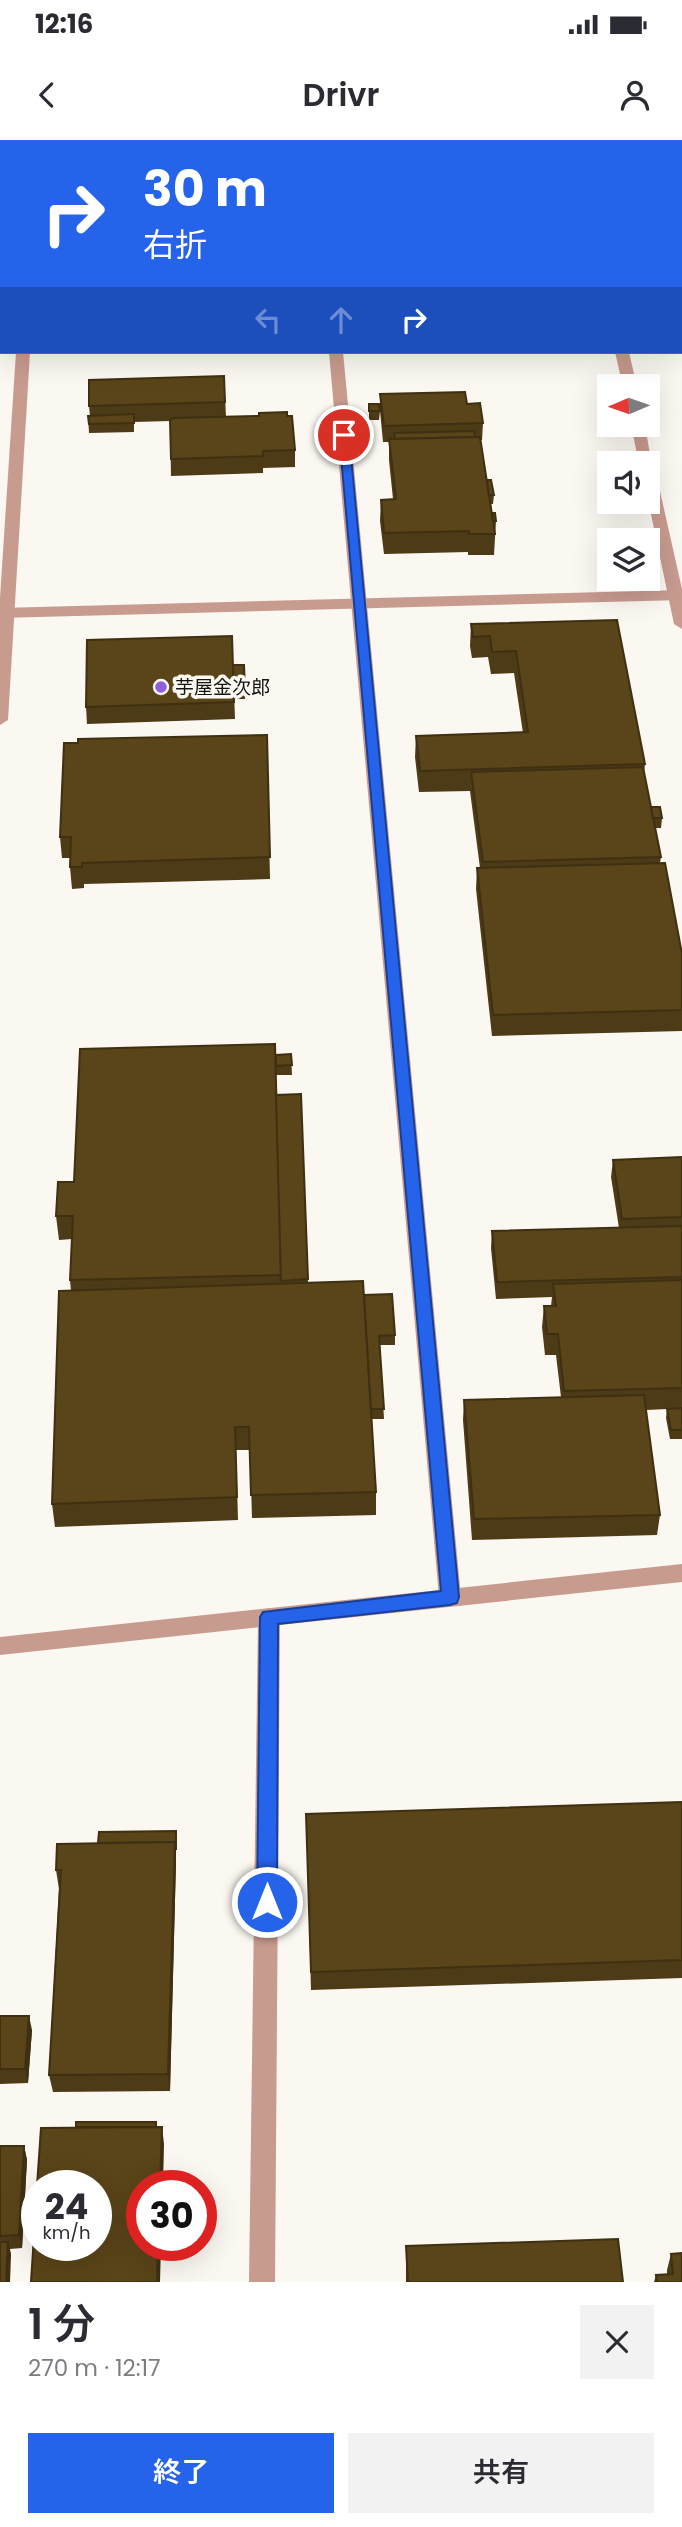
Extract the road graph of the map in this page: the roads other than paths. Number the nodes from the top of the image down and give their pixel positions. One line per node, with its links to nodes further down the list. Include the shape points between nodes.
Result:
1 (23, 354): 8 (street)
2 (336, 354): 7 (street)
3 (622, 354): 4 (street)
4 (627, 374)
5 (659, 514): 6 (street)
6 (679, 595): 7 (street); 9 (street)
7 (359, 604): 8 (street); 12 (street)
8 (3, 613): 10 (street)
9 (682, 624)
10 (0, 720)
11 (682, 1573): 12 (street)
12 (450, 1597): 13 (street)
13 (269, 1617): 14 (street); 15 (street)
14 (0, 1646)
15 (262, 2282)

